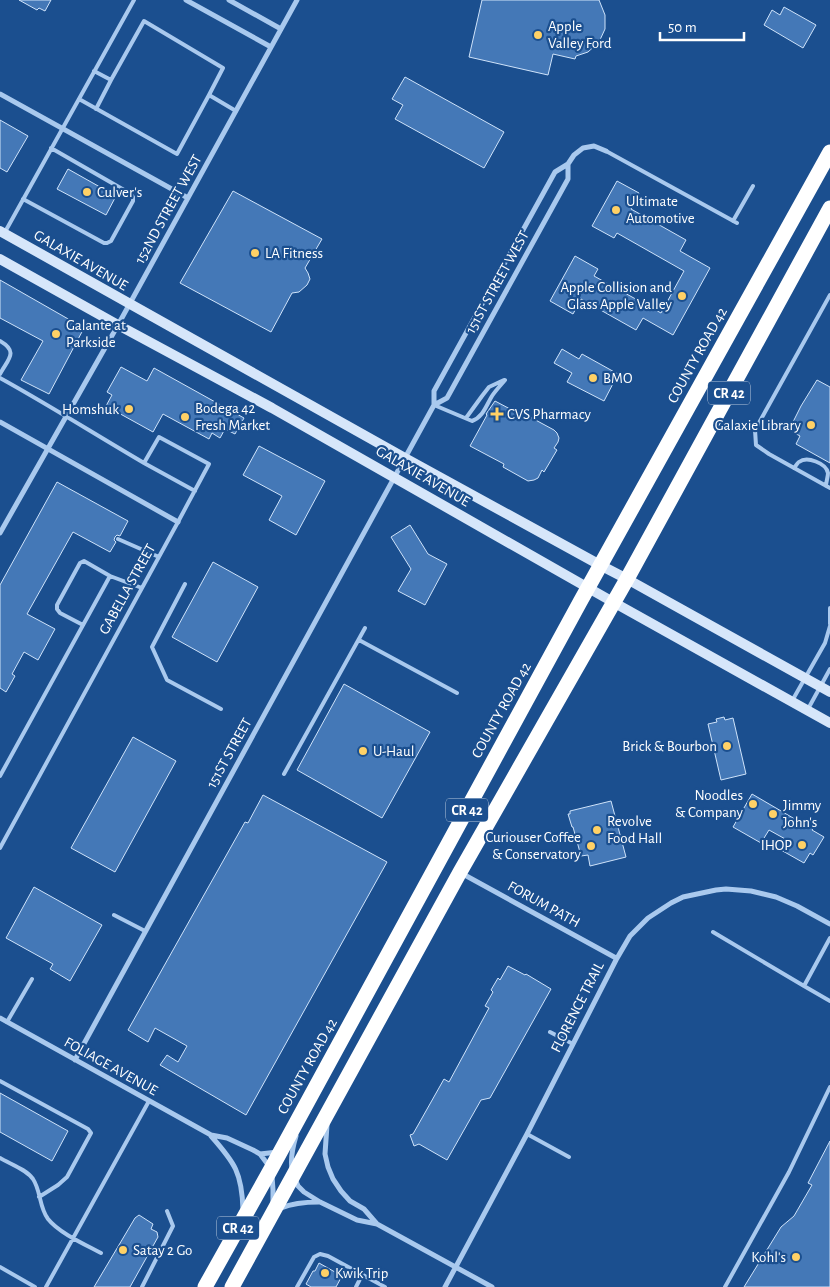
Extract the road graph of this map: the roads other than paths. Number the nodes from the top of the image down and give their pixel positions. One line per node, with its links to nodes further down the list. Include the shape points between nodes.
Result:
1 (134, 0): 7 (lane)
2 (186, 0): 6 (street)
3 (229, 0): 5 (street)
4 (297, 0): 5 (street, 152ND STREET WEST)
5 (282, 29): 6 (street, 152ND STREET WEST)
6 (271, 47): 13 (street, 152ND STREET WEST)
7 (94, 71): 8 (lane); 11 (lane)
8 (111, 80): 10 (lane, via 144,21 223,68); 12 (lane)
9 (0, 94): 14 (street)
10 (209, 95): 12 (lane, via 177,154); 13 (lane)
11 (79, 99): 12 (lane); 14 (lane)
12 (96, 109)
13 (236, 111): 20 (street, 152ND STREET WEST)
14 (62, 129): 15 (lane); 20 (street)
15 (51, 148): 21 (lane); 21 (lane, via 131,194 133,201 116,233 111,241 104,243)
16 (606, 151): 18 (street, 151ST STREET WEST, via 594,146 584,148); 19 (lane, via 735,222)
17 (830, 152): 45 (highway, COUNTY ROAD 42 / CR 42)
18 (568, 164): 30 (street, 151ST STREET WEST, via 555,172 434,391); 30 (street, 151ST STREET WEST, via 568,179 447,398)
19 (753, 186)
20 (188, 198): 26 (street, 152ND STREET WEST)
21 (23, 199): 23 (lane)
22 (830, 208): 47 (highway, CR 42)
23 (2, 232): 26 (street, GALAXIE AVENUE)
24 (0, 259): 27 (street, GALAXIE AVENUE)
25 (830, 295): 37 (lane, via 756,430 756,445)
26 (129, 304): 27 (street, 152ND STREET WEST); 35 (street, GALAXIE AVENUE)
27 (118, 325): 31 (street, 152ND STREET WEST); 38 (street, GALAXIE AVENUE)
28 (0, 340): 29 (lane, via 8,345 11,354)
29 (0, 376): 31 (lane)
30 (434, 405): 32 (lane); 35 (street, 151ST STREET WEST)
31 (66, 416): 34 (street, 152ND STREET WEST); 36 (lane)
32 (466, 418): 32 (lane, via 478,419 505,380 489,387)
33 (0, 422): 34 (street)
34 (47, 449): 41 (street); 42 (street, 152ND STREET WEST)
35 (405, 458): 38 (street, 151ST STREET); 45 (street, GALAXIE AVENUE)
36 (144, 463): 40 (lane); 40 (lane, GABELLA STREET, via 159,437 209,464)
37 (794, 468): 39 (lane); 39 (lane, via 799,462 813,460 828,472)
38 (395, 477): 50 (street, GALAXIE AVENUE); 73 (street, 151ST STREET)
39 (828, 487)
40 (195, 491): 41 (lane, GABELLA STREET)
41 (178, 522): 44 (lane, GABELLA STREET)
42 (0, 533)
43 (118, 539): 44 (lane)
44 (159, 557): 49 (lane, GABELLA STREET)
45 (600, 565): 47 (street, GALAXIE AVENUE); 50 (highway, COUNTY ROAD 42 / CR 42)
46 (110, 576): 49 (lane); 53 (lane); 53 (lane, via 84,561 80,563 57,606 60,613)
47 (627, 579): 51 (highway, CR 42); 58 (street, GALAXIE AVENUE)
48 (185, 584): 63 (lane, via 152,647 167,680)
49 (142, 588): 68 (lane, GABELLA STREET)
50 (588, 588): 51 (street, GALAXIE AVENUE); 88 (highway, COUNTY ROAD 42 / CR 42)
51 (613, 602): 62 (street, GALAXIE AVENUE); 70 (highway, CR 42)
52 (830, 608): 54 (lane)
53 (84, 625): 67 (lane)
54 (830, 625): 58 (lane, via 825,643)
55 (365, 628): 56 (lane)
56 (358, 640): 61 (lane); 66 (lane)
57 (830, 669): 59 (lane)
58 (805, 679): 59 (street, GALAXIE AVENUE); 62 (lane)
59 (820, 687): 60 (street, GALAXIE AVENUE); 64 (lane)
60 (830, 692)
61 (458, 694)
62 (792, 702): 64 (street, GALAXIE AVENUE)
63 (221, 709)
64 (807, 711): 65 (street, GALAXIE AVENUE)
65 (830, 723)
66 (284, 774)
67 (0, 776)
68 (2, 839): 69 (lane, GABELLA STREET)
69 (0, 848)
70 (460, 872): 76 (street, FORUM PATH); 89 (highway, CR 42)
71 (114, 915): 73 (lane)
72 (830, 924): 76 (street, FLORENCE TRAIL, via 776,897 751,891 716,890 683,898 648,918 630,936)
73 (145, 931): 84 (street, 151ST STREET)
74 (713, 932): 78 (lane)
75 (830, 938): 78 (lane)
76 (616, 958): 83 (street, FLORENCE TRAIL)
77 (32, 979): 81 (lane)
78 (804, 986): 79 (lane)
79 (830, 1001)
80 (0, 1018): 81 (street, FOLIAGE AVENUE)
81 (8, 1022): 84 (street, FOLIAGE AVENUE)
82 (550, 1032): 83 (lane)
83 (573, 1044): 90 (street, FLORENCE TRAIL)
84 (74, 1060): 87 (street, FOLIAGE AVENUE)
85 (0, 1081): 98 (lane, via 90,1133 67,1177)
86 (830, 1087): 119 (lane, via 789,1172)
87 (149, 1101): 91 (street, FOLIAGE AVENUE); 104 (lane)
88 (304, 1110): 92 (highway, COUNTY ROAD 42 / CR 42); 97 (street, via 291,1163)
89 (328, 1115): 97 (highway, CR 42); 103 (street, via 325,1154 330,1173 341,1191)
90 (527, 1134): 94 (lane); 107 (street, FLORENCE TRAIL)
91 (211, 1135): 93 (street, FOLIAGE AVENUE, via 227,1138); 102 (street, FOLIAGE AVENUE, via 238,1173 242,1186)
92 (281, 1151): 93 (street); 96 (highway, COUNTY ROAD 42 / CR 42)
93 (260, 1154): 96 (street, FOLIAGE AVENUE)
94 (569, 1157)
95 (0, 1158): 98 (lane, via 27,1173)
96 (271, 1169): 101 (street); 102 (highway, COUNTY ROAD 42 / CR 42)
97 (294, 1177): 99 (street, via 304,1192); 101 (highway, CR 42)
98 (40, 1197): 104 (lane, via 48,1219)
99 (320, 1202): 101 (street, via 291,1204); 103 (street, via 357,1220)
100 (167, 1212): 111 (lane, via 173,1226)
101 (273, 1214): 113 (highway, CR 42)
102 (243, 1218): 112 (highway, COUNTY ROAD 42 / CR 42)
103 (377, 1224): 107 (street)
104 (73, 1237): 105 (lane); 110 (lane)
105 (101, 1253)
106 (0, 1267): 109 (lane)
107 (456, 1267): 117 (street, FLORENCE TRAIL); 118 (street)
108 (362, 1275): 114 (lane, via 320,1254 314,1257); 115 (lane); 116 (lane)
109 (36, 1287)
110 (46, 1287)
111 (142, 1287)
112 (205, 1287)
113 (232, 1287)
114 (297, 1287)
115 (356, 1287)
116 (385, 1287)
117 (445, 1287)
118 (492, 1287)
119 (725, 1287)

